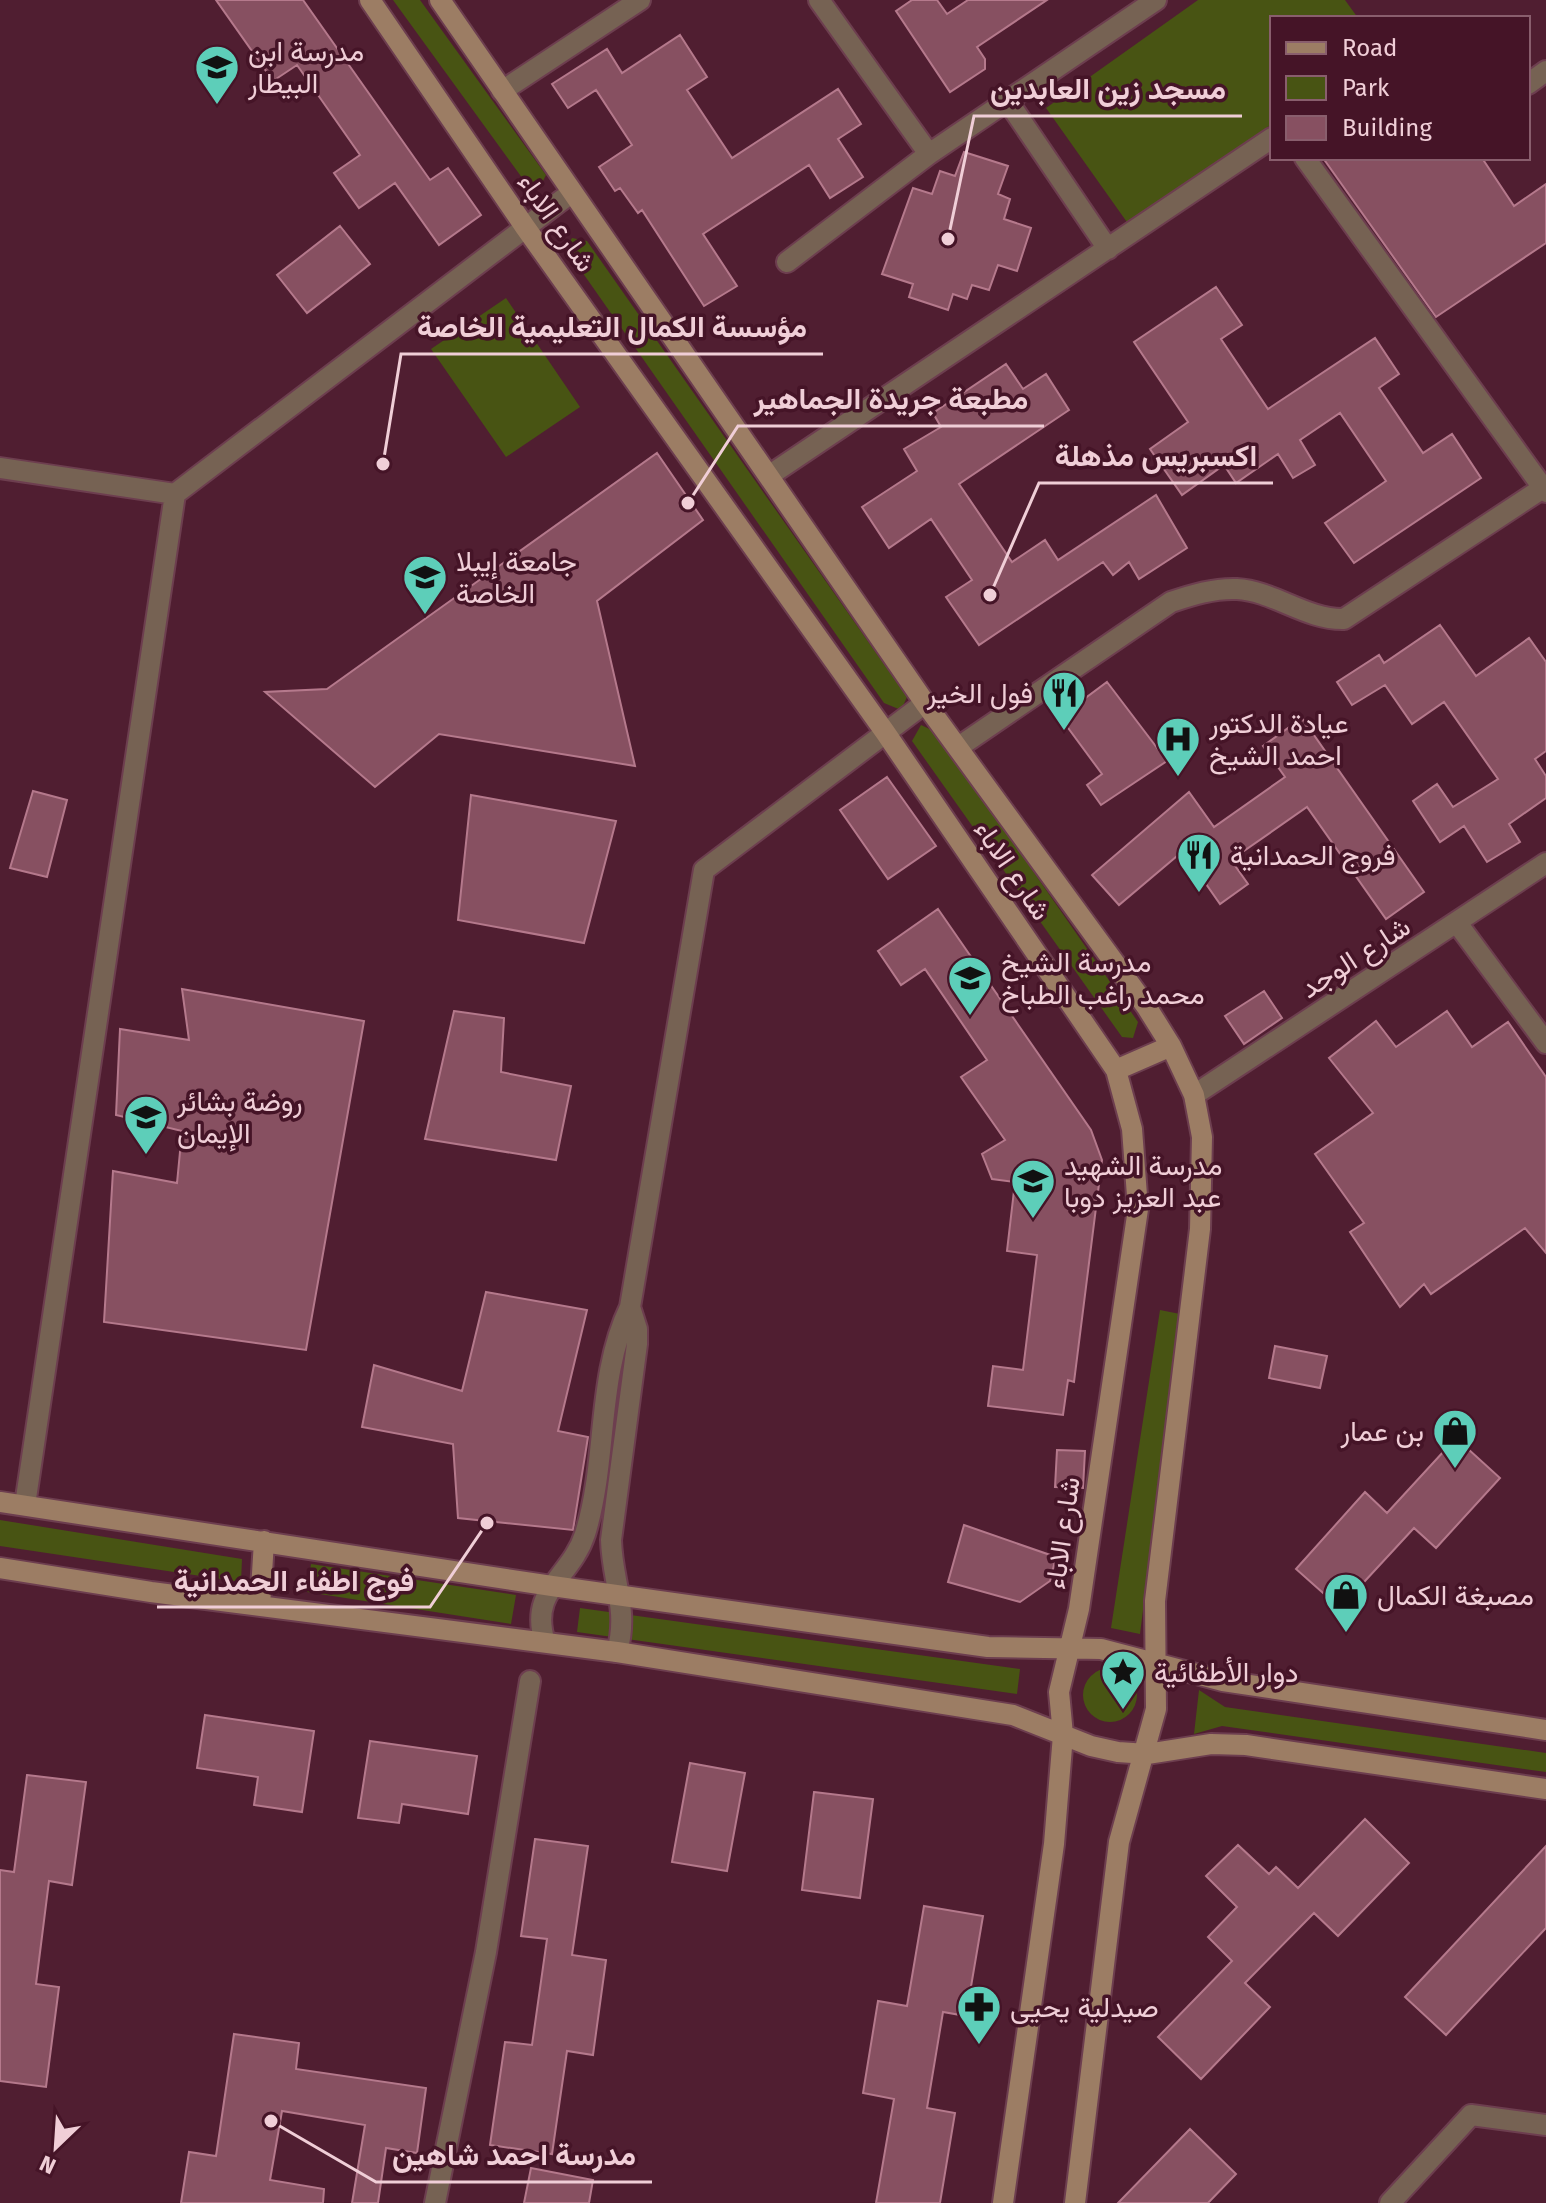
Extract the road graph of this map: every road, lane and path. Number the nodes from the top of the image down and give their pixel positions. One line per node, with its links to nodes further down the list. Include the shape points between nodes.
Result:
1 (370, 0): 12 (main road, شارع الاباء)
2 (440, 0): 6 (main road, شارع الاباء)
3 (640, 0): 6 (street)
4 (819, 0): 9 (street)
5 (1156, 0): 7 (street)
6 (502, 91): 11 (main road, شارع الاباء)
7 (1007, 100): 9 (street); 13 (street)
8 (1270, 139): 13 (street)
9 (929, 154): 14 (street)
10 (1306, 160): 17 (street)
11 (571, 193): 12 (street); 16 (main road, شارع الاباء)
12 (525, 227): 18 (street); 20 (main road, شارع الاباء)
13 (1108, 249): 16 (street)
14 (787, 262)
15 (0, 468): 18 (street)
16 (770, 475): 19 (main road, شارع الاباء)
17 (1544, 490): 21 (street, via 1344,619 1328,619 1240,589 1205,591 1171,602)
18 (175, 494): 30 (street)
19 (925, 703): 20 (street); 21 (main road, شارع الاباء)
20 (885, 732): 26 (main road, شارع الاباء); 28 (street, via 704,870)
21 (960, 746): 25 (main road, شارع الاباء)
22 (1546, 863): 23 (street, شارع الوجد)
23 (1457, 923): 24 (street); 27 (street, شارع الوجد)
24 (1546, 1043)
25 (1171, 1046): 26 (main road); 27 (main road, شارع الاباء)
26 (1116, 1070): 37 (main road, شارع الاباء, via 1132,1129 1138,1209)
27 (1194, 1095): 39 (main road, شارع الاباء, via 1202,1137 1200,1229 1155,1601)
28 (630, 1307): 33 (street, via 616,1343 586,1532 573,1561); 34 (street, via 637,1344 611,1540 612,1568)
29 (0, 1502): 30 (main road)
30 (25, 1505): 31 (main road)
31 (264, 1541): 33 (main road); 35 (main road)
32 (0, 1568): 35 (main road)
33 (552, 1586): 34 (main road); 36 (street, via 540,1613)
34 (621, 1594): 37 (main road, via 988,1647); 38 (street)
35 (260, 1606): 36 (main road)
36 (545, 1642): 38 (main road)
37 (1069, 1650): 39 (main road, via 1101,1649); 42 (main road, شارع الاباء, via 1059,1692)
38 (617, 1652): 42 (main road, via 1013,1715)
39 (1158, 1664): 41 (main road, via 1255,1687); 43 (main road, شارع الاباء)
40 (530, 1681): 46 (street, via 486,1952)
41 (1546, 1730)
42 (1063, 1735): 43 (main road, via 1118,1752); 47 (main road, شارع الاباء, via 1054,1844)
43 (1147, 1754): 44 (main road, via 1211,1744 1246,1745); 48 (main road, شارع الاباء, via 1119,1842)
44 (1546, 1789)
45 (1546, 2125): 49 (street, via 1471,2115)
46 (435, 2203)
47 (1003, 2203)
48 (1075, 2203)
49 (1390, 2203)

